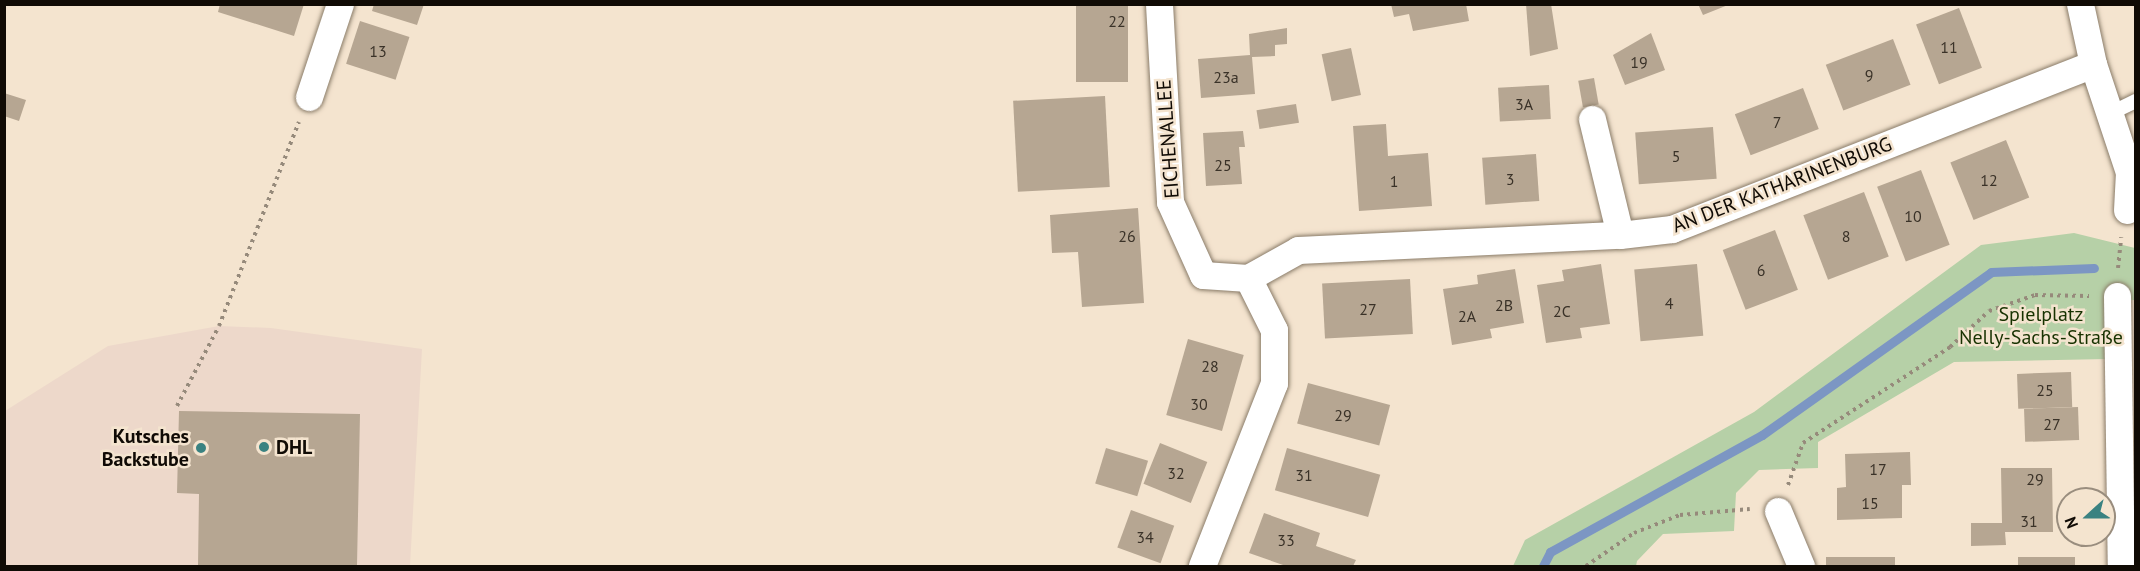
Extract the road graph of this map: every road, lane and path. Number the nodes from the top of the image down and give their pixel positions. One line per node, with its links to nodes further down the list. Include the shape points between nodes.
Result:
1 (340, 4): 5 (street)
2 (1159, 4): 11 (street, EICHENALLEE, via 1170,202 1203,275)
3 (2080, 4): 4 (street)
4 (2093, 64): 7 (street); 10 (street, AN DER KATHARINENBURG, via 1672,229)
5 (309, 97): 13 (path, via 219,326)
6 (2136, 101): 7 (lane)
7 (2109, 114): 9 (street, via 2129,172)
8 (1592, 119): 10 (street)
9 (2127, 210): 12 (path, via 2119,244)
10 (1620, 235): 11 (street, AN DER KATHARINENBURG, via 1298,250)
11 (1248, 278): 16 (street, via 1274,330 1274,383)
12 (2117, 296): 14 (street); 15 (path, via 2035,295 1989,311 1950,347 1803,443)
13 (177, 406)
14 (2127, 436): 19 (street)
15 (1778, 511): 17 (path, via 1734,508 1680,515 1634,533); 18 (street)
16 (1202, 567)
17 (1586, 567)
18 (1801, 567)
19 (2121, 567)

